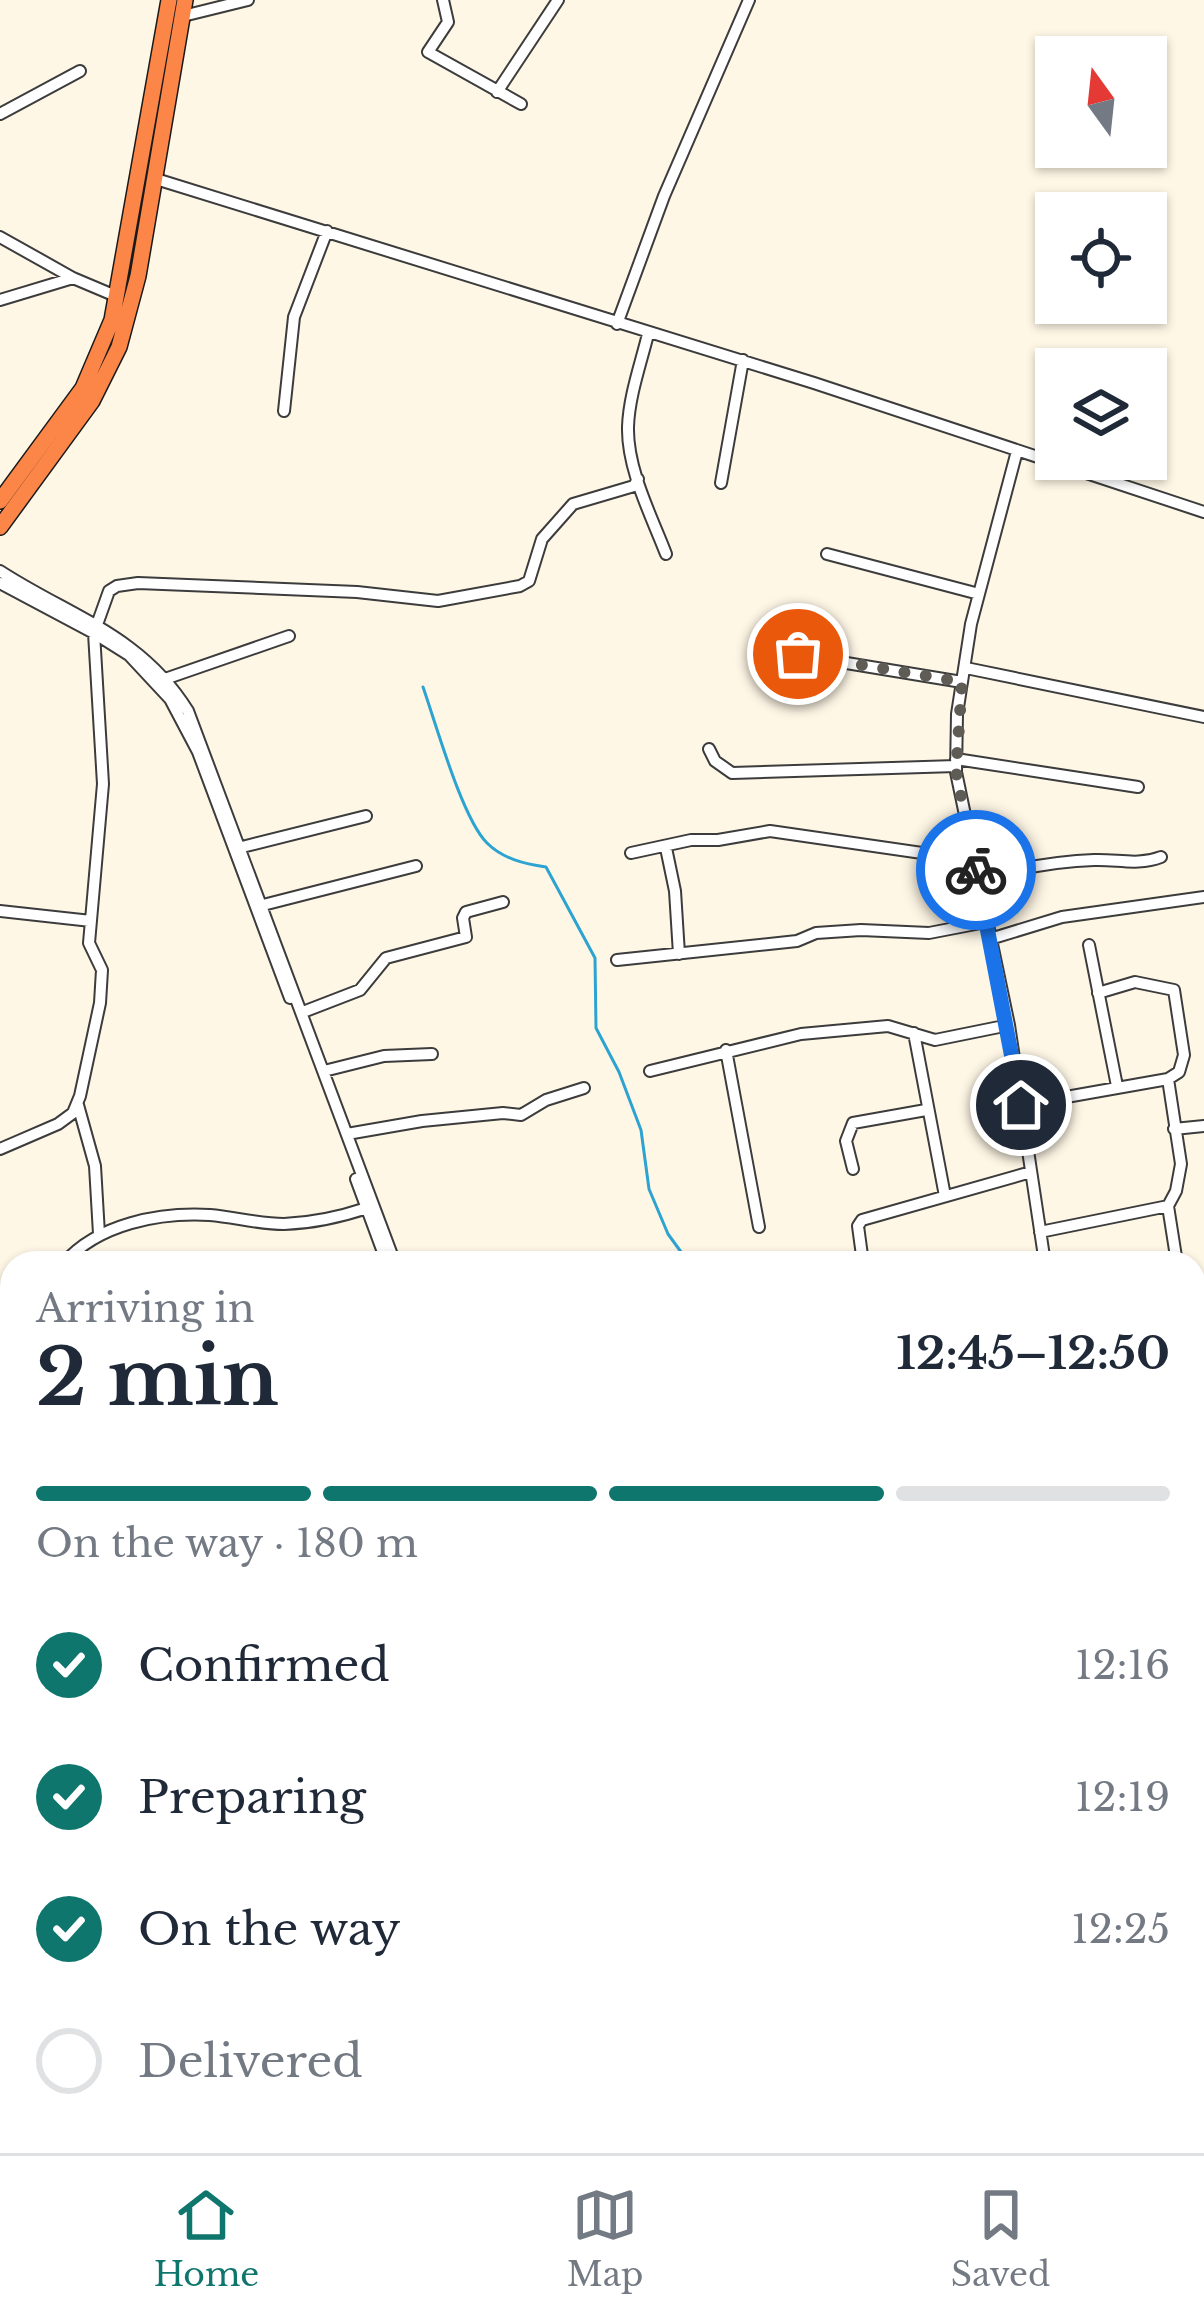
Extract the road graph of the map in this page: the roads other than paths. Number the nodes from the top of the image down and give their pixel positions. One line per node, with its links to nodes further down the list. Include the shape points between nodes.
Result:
1 (169, 0): 15 (highway)
2 (248, 0): 6 (street)
3 (443, 0): 8 (street, via 448,22 428,52)
4 (558, 0): 8 (street)
5 (748, 0): 17 (street)
6 (184, 8): 11 (highway)
7 (80, 71): 10 (street)
8 (497, 92): 9 (street)
9 (521, 104)
10 (0, 114)
11 (156, 179): 12 (street); 26 (highway, via 131,311 108,375)
12 (327, 231): 17 (street); 20 (street, via 294,317)
13 (0, 237): 14 (street)
14 (73, 278): 15 (street); 16 (street)
15 (118, 297): 24 (highway, via 83,388)
16 (0, 300)
17 (617, 324): 18 (street)
18 (648, 334): 19 (street); 22 (street, via 628,422)
19 (743, 360): 21 (street); 23 (street)
20 (284, 412)
21 (1017, 451): 25 (street); 31 (street)
22 (638, 479): 27 (street); 32 (street, via 573,504 542,539 529,581 520,586 438,601 128,584 106,596)
23 (721, 483)
24 (0, 501)
25 (1204, 512)
26 (0, 527)
27 (666, 554)
28 (827, 554): 31 (street)
29 (0, 571): 32 (street)
30 (0, 583): 32 (street)
31 (979, 593): 35 (street)
32 (96, 628): 36 (street, via 126,642); 54 (street, via 104,784)
33 (289, 636): 36 (street)
34 (778, 646): 37 (street)
35 (966, 668): 37 (street); 38 (street)
36 (162, 680): 43 (street, via 196,727); 82 (street, via 198,752)
37 (962, 682): 40 (street)
38 (1204, 717)
39 (709, 749): 40 (street, via 732,772)
40 (956, 763): 41 (street); 45 (street)
41 (1138, 788)
42 (366, 816): 43 (street)
43 (242, 847): 52 (street)
44 (666, 848): 45 (street, via 770,831 922,853); 46 (street); 58 (street)
45 (973, 850): 49 (street)
46 (631, 853)
47 (1162, 857): 49 (street, via 1027,866)
48 (416, 866): 52 (street)
49 (978, 879): 55 (street)
50 (1204, 897): 56 (street, via 1062,917)
51 (503, 902): 61 (street, via 466,912 466,937 386,958 360,990)
52 (263, 905): 61 (street)
53 (0, 911): 54 (street)
54 (91, 921): 71 (street, via 100,1003)
55 (986, 922): 56 (street); 58 (street, via 929,933 816,932)
56 (990, 938): 62 (street)
57 (1089, 945): 60 (street)
58 (679, 954): 59 (street)
59 (617, 960)
60 (1098, 993): 68 (street, via 1136,982 1174,990 1184,1064); 69 (street)
61 (302, 1012): 66 (street)
62 (1009, 1024): 63 (street, via 935,1040); 72 (street)
63 (914, 1033): 64 (street, via 888,1026); 73 (street)
64 (726, 1050): 67 (street); 83 (street)
65 (433, 1054): 66 (street)
66 (324, 1071): 76 (street)
67 (650, 1071)
68 (1168, 1079): 69 (street); 75 (street)
69 (1117, 1086): 72 (street)
70 (584, 1088): 76 (street, via 521,1115)
71 (77, 1105): 77 (street, via 58,1124); 85 (street, via 95,1166)
72 (1021, 1105): 79 (street)
73 (926, 1110): 78 (street, via 853,1123 846,1141); 80 (street)
74 (1204, 1126): 75 (street)
75 (1174, 1129): 81 (street, via 1181,1164)
76 (347, 1134): 88 (street)
77 (0, 1149)
78 (854, 1169)
79 (1031, 1172): 80 (street); 84 (street)
80 (945, 1196): 89 (street, via 862,1220)
81 (1168, 1206): 84 (street); 91 (street)
82 (367, 1208): 85 (street, via 284,1224 177,1216); 87 (street)
83 (760, 1227)
84 (1040, 1232): 90 (street)
85 (99, 1234): 86 (street)
86 (75, 1251)
87 (386, 1251)
88 (387, 1251)
89 (861, 1251)
90 (1043, 1251)
91 (1175, 1251)

